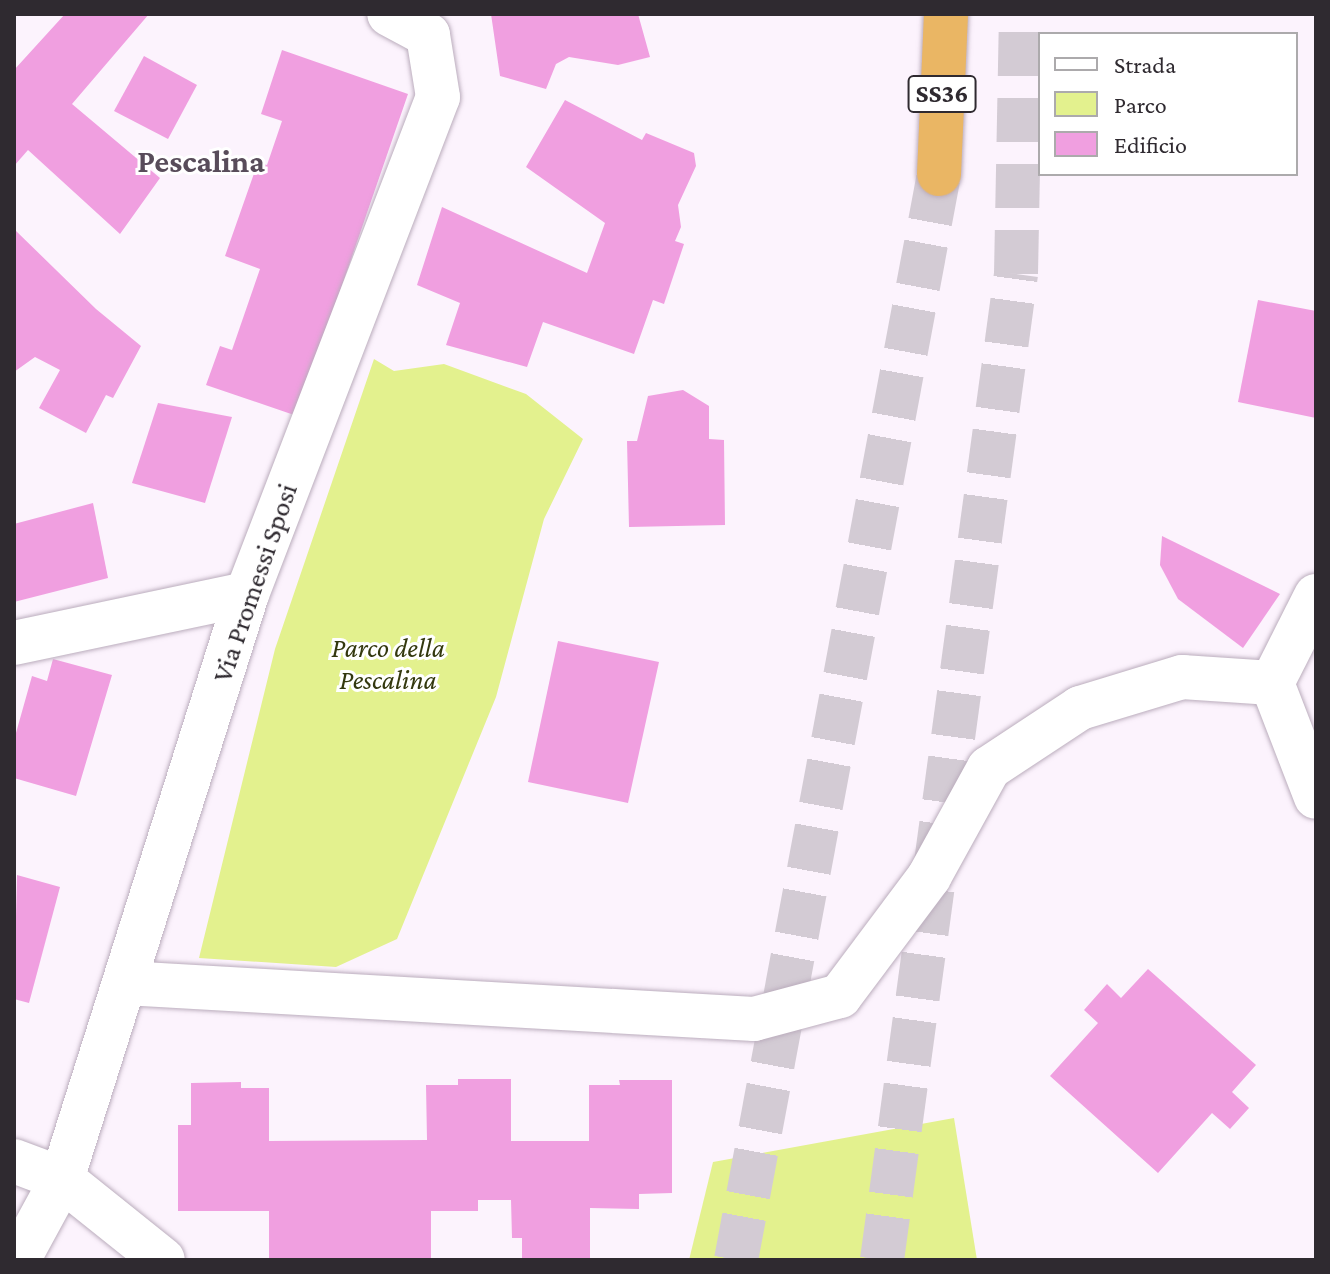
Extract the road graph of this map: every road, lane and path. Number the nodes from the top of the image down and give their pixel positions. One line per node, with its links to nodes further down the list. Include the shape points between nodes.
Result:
1 (389, 14): 4 (street, Via Promessi Sposi, via 428,35 438,97)
2 (946, 14): 3 (highway, SS36)
3 (939, 174)
4 (247, 594): 6 (street); 9 (street, Via Promessi Sposi)
5 (1316, 596): 7 (street)
6 (14, 643)
7 (1272, 683): 8 (street); 9 (street, via 1182,677 1080,708 989,768 929,877 840,996 754,1019)
8 (1316, 797)
9 (125, 983): 11 (street, Via Promessi Sposi)
10 (14, 1161): 11 (street)
11 (62, 1179): 12 (street, Via Promessi Sposi); 13 (street)
12 (18, 1260)
13 (163, 1260)

